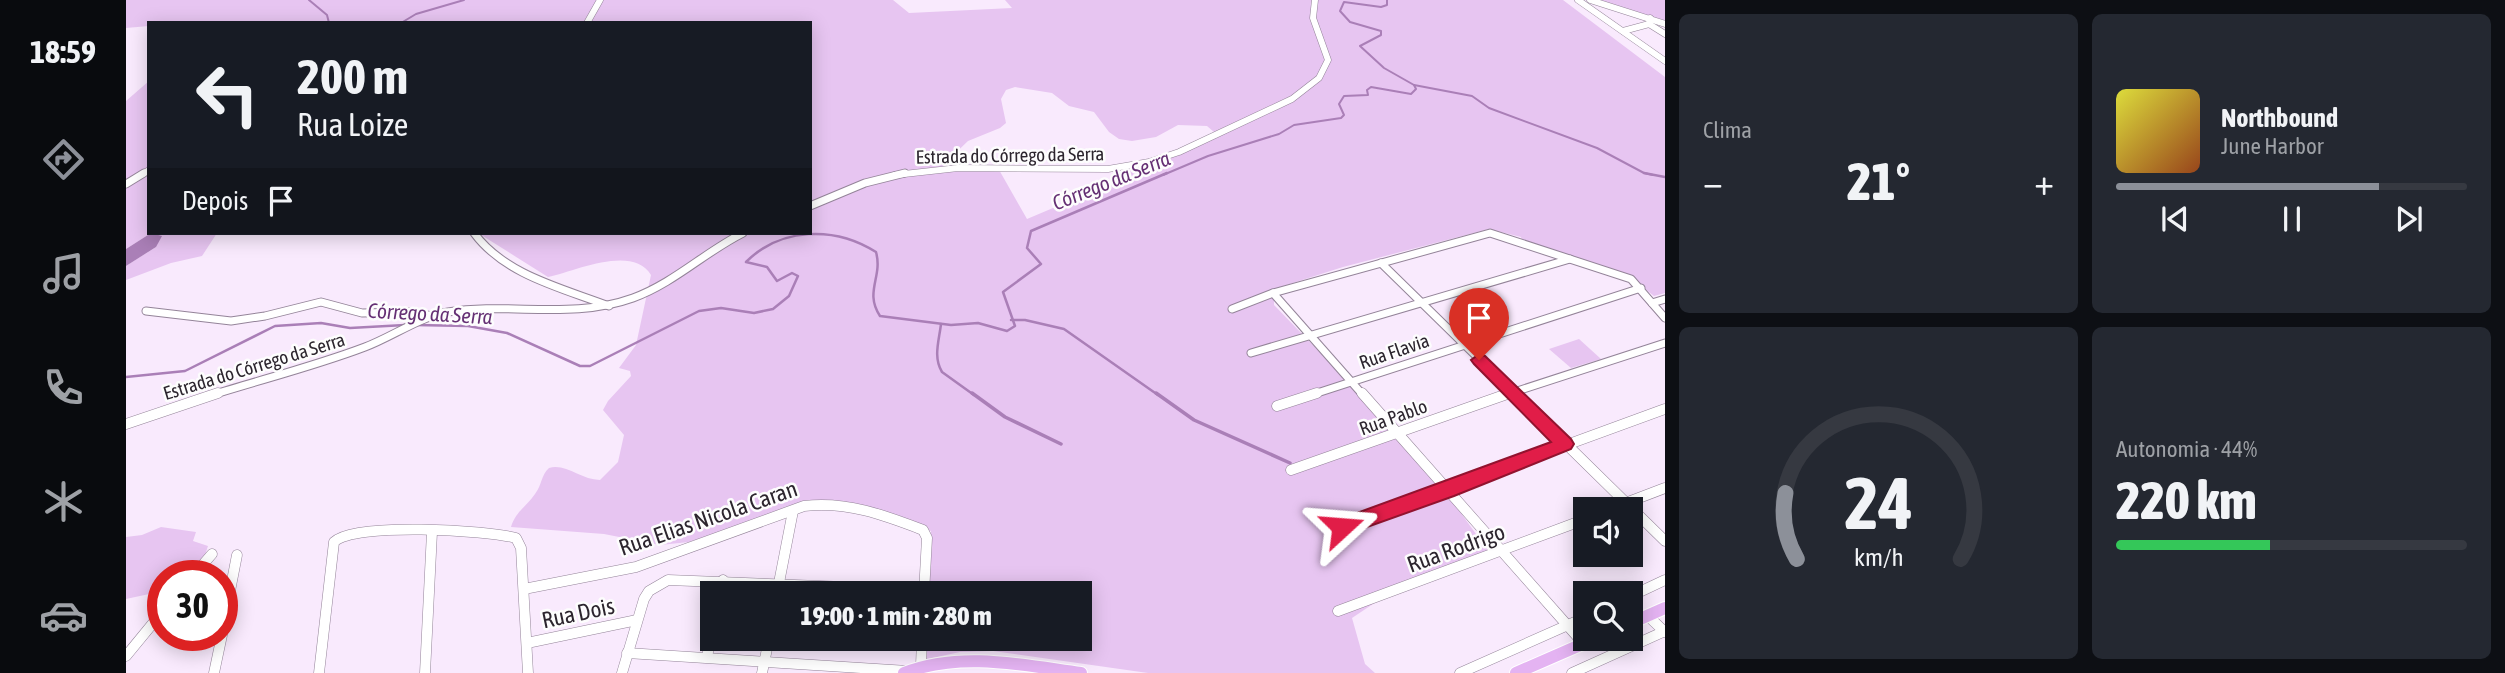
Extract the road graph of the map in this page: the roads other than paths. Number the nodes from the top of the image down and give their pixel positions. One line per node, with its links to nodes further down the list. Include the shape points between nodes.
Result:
1 (600, 0): 7 (street)
2 (1315, 0): 15 (street, Estrada do Córrego da Serra, via 1312,18 1329,54 1321,76 1280,106 1178,152 1120,168 910,172 871,181)
3 (1577, 0): 6 (street)
4 (1590, 0): 5 (street)
5 (1610, 6): 6 (street); 8 (street)
6 (1596, 13): 10 (street)
7 (588, 21)
8 (1650, 21): 9 (street); 10 (street); 11 (street)
9 (1665, 24)
10 (1623, 31): 12 (street)
11 (1665, 34)
12 (1665, 61)
13 (147, 171): 14 (street)
14 (126, 184)
15 (812, 205)
16 (476, 235): 25 (street, via 488,251 509,263)
17 (739, 235): 25 (street, Estrada do Córrego da Serra, via 673,280)
18 (1570, 260): 19 (street, via 1490,233); 20 (street, via 1630,279); 23 (street)
19 (1381, 262): 21 (street); 23 (street)
20 (1642, 288): 24 (street); 32 (street, Rua Flavia)
21 (1273, 293): 26 (street); 30 (street)
22 (1665, 299): 24 (street)
23 (1421, 302): 30 (street); 32 (street)
24 (1652, 303): 29 (street)
25 (609, 306): 28 (street, Estrada do Córrego da Serra)
26 (1232, 309)
27 (146, 312): 28 (street, via 231,321 321,302 362,313)
28 (432, 316): 38 (street, Estrada do Córrego da Serra, via 341,355)
29 (1665, 318)
30 (1313, 337): 33 (street); 34 (street)
31 (1665, 343): 35 (street, Rua Pablo)
32 (1463, 344): 34 (street, Rua Flavia); 35 (street)
33 (1251, 353)
34 (1352, 382): 36 (street, Rua Flavia); 39 (street)
35 (1513, 392): 39 (street, Rua Pablo); 40 (street)
36 (1277, 406)
37 (1665, 409): 40 (street)
38 (126, 424)
39 (1396, 432): 41 (street, Rua Pablo); 43 (street)
40 (1565, 444): 43 (street); 44 (street)
41 (1291, 470)
42 (1665, 488): 45 (street)
43 (1447, 490): 49 (street); 52 (street)
44 (1620, 497)
45 (1642, 497)
46 (793, 511): 60 (street); 61 (street, Rua Elias Nicola Caran, via 818,503 850,506 923,530 927,538); 62 (street, Rua Elias Nicola Caran, via 636,567)
47 (1643, 520): 51 (street)
48 (1573, 524): 52 (street, Rua Rodrigo)
49 (1342, 527)
50 (432, 532): 62 (street, via 510,535 519,542); 86 (street, via 372,532 343,536 332,545); 87 (street)
51 (1665, 541)
52 (1502, 552): 65 (street, Rua Rodrigo); 70 (street)
53 (212, 554): 55 (street)
54 (237, 555): 56 (street)
55 (207, 560)
56 (236, 560)
57 (723, 580): 59 (street); 68 (street, via 668,580 649,591)
58 (1665, 580): 63 (street)
59 (730, 581)
60 (779, 581)
61 (925, 581)
62 (524, 589): 74 (street)
63 (1643, 590)
64 (1665, 608): 66 (main road)
65 (1338, 611)
66 (1648, 616): 67 (main road); 73 (street)
67 (1643, 618)
68 (637, 620): 74 (street, Rua Dois); 80 (street)
69 (1573, 622): 70 (street)
70 (1567, 625): 72 (street); 92 (street)
71 (147, 630): 81 (street)
72 (1573, 630)
73 (1665, 632): 94 (street)
74 (527, 643): 88 (street)
75 (1573, 648): 93 (main road)
76 (219, 651): 85 (street)
77 (708, 651): 82 (street)
78 (767, 651): 83 (street)
79 (918, 651): 84 (street)
80 (627, 653): 82 (street); 89 (street)
81 (126, 656)
82 (707, 657): 83 (street)
83 (765, 660): 84 (street); 90 (street)
84 (911, 670): 91 (main road, via 949,661)
85 (214, 673)
86 (318, 673)
87 (425, 673)
88 (528, 673)
89 (622, 673)
90 (762, 673)
91 (1081, 673)
92 (1460, 673)
93 (1516, 673)
94 (1572, 673)

